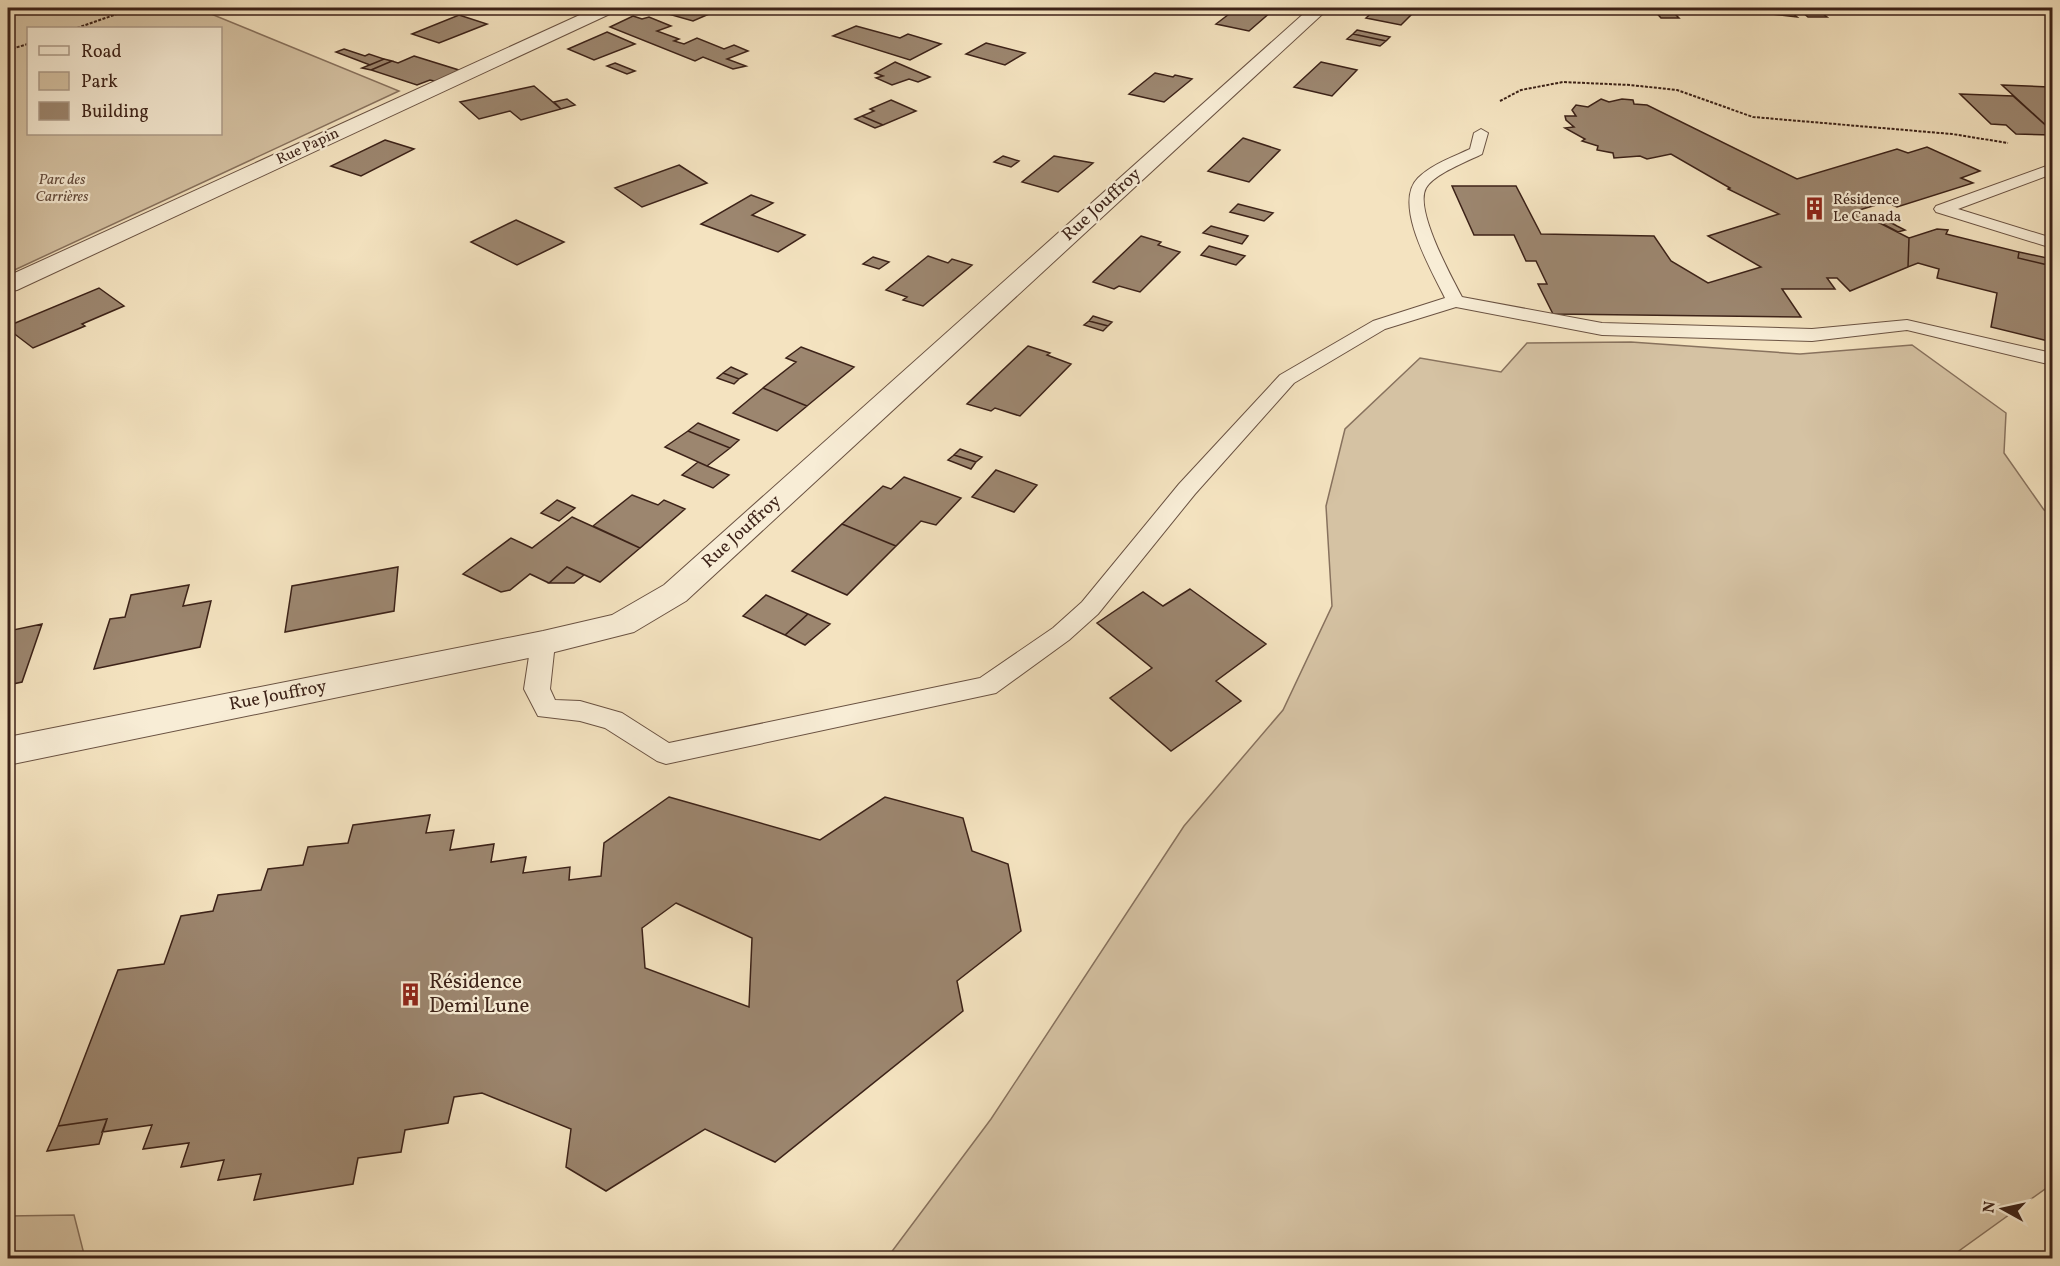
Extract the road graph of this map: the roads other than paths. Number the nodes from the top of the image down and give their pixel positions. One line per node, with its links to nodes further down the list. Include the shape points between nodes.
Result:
1 (608, 8): 6 (street, Rue Papin)
2 (1320, 8): 9 (street, Rue Jouffroy, via 675,593 621,624)
3 (1481, 133): 7 (lane, via 1477,151 1437,172 1418,188 1414,205)
4 (2052, 169): 5 (lane, via 1942,209)
5 (2052, 243)
6 (8, 285)
7 (1455, 302): 8 (lane, via 1602,329 1812,335 1907,325); 9 (lane, via 1378,325 1287,379 1187,489 1090,608 1061,634 987,686 666,754 613,720 580,711 547,709 537,689)
8 (2052, 359)
9 (543, 643): 10 (street, Rue Jouffroy)
10 (8, 751)

